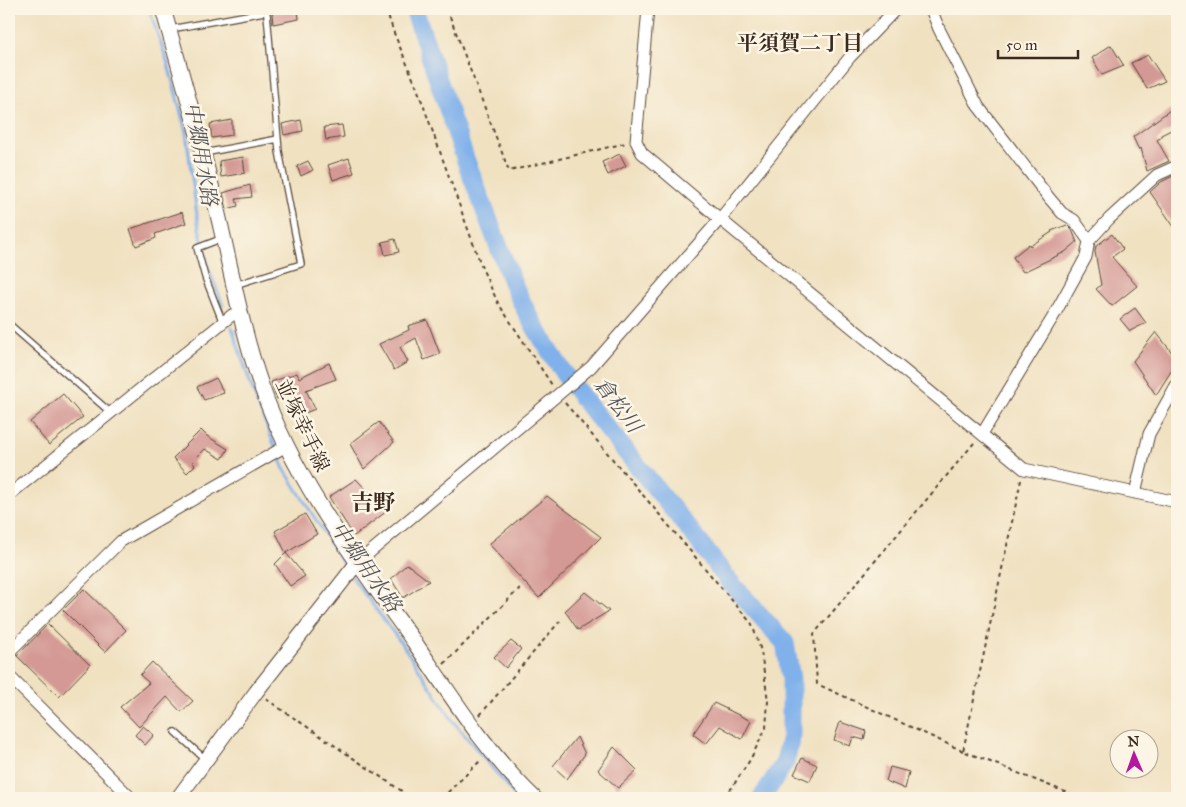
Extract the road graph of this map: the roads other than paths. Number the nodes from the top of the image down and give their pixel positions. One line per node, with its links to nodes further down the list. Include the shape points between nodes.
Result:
1 (163, 9): 5 (main road, 並塚幸手線)
2 (648, 9): 9 (street, via 636,141 642,153)
3 (896, 9): 9 (street, via 850,57)
4 (930, 9): 11 (street, via 978,106 1062,214 1074,220)
5 (169, 30): 6 (lane, via 267,14); 7 (main road, 並塚幸手線)
6 (278, 139): 7 (lane); 12 (lane, via 301,264)
7 (203, 153): 10 (main road, 並塚幸手線)
8 (1177, 166): 11 (street, via 1157,176)
9 (720, 219): 18 (street); 23 (street, via 591,367)
10 (224, 238): 12 (main road, 並塚幸手線); 14 (lane, via 197,248)
11 (1089, 241): 18 (street, via 1086,257)
12 (235, 285): 13 (main road, 並塚幸手線)
13 (240, 312): 14 (street); 19 (main road, 並塚幸手線, via 262,388)
14 (222, 323): 17 (street)
15 (9, 324): 17 (lane)
16 (1177, 384): 20 (street, via 1149,434)
17 (110, 412): 21 (street)
18 (982, 434): 20 (street, via 1024,469)
19 (286, 446): 23 (main road, 並塚幸手線); 24 (street, via 121,541)
20 (1135, 493): 22 (street)
21 (9, 495)
22 (1177, 502)
23 (358, 562): 27 (street); 30 (main road, 並塚幸手線, via 490,751)
24 (9, 652)
25 (9, 676): 28 (street)
26 (175, 732): 27 (lane)
27 (206, 760): 29 (street)
28 (131, 798)
29 (178, 798)
30 (534, 798)

